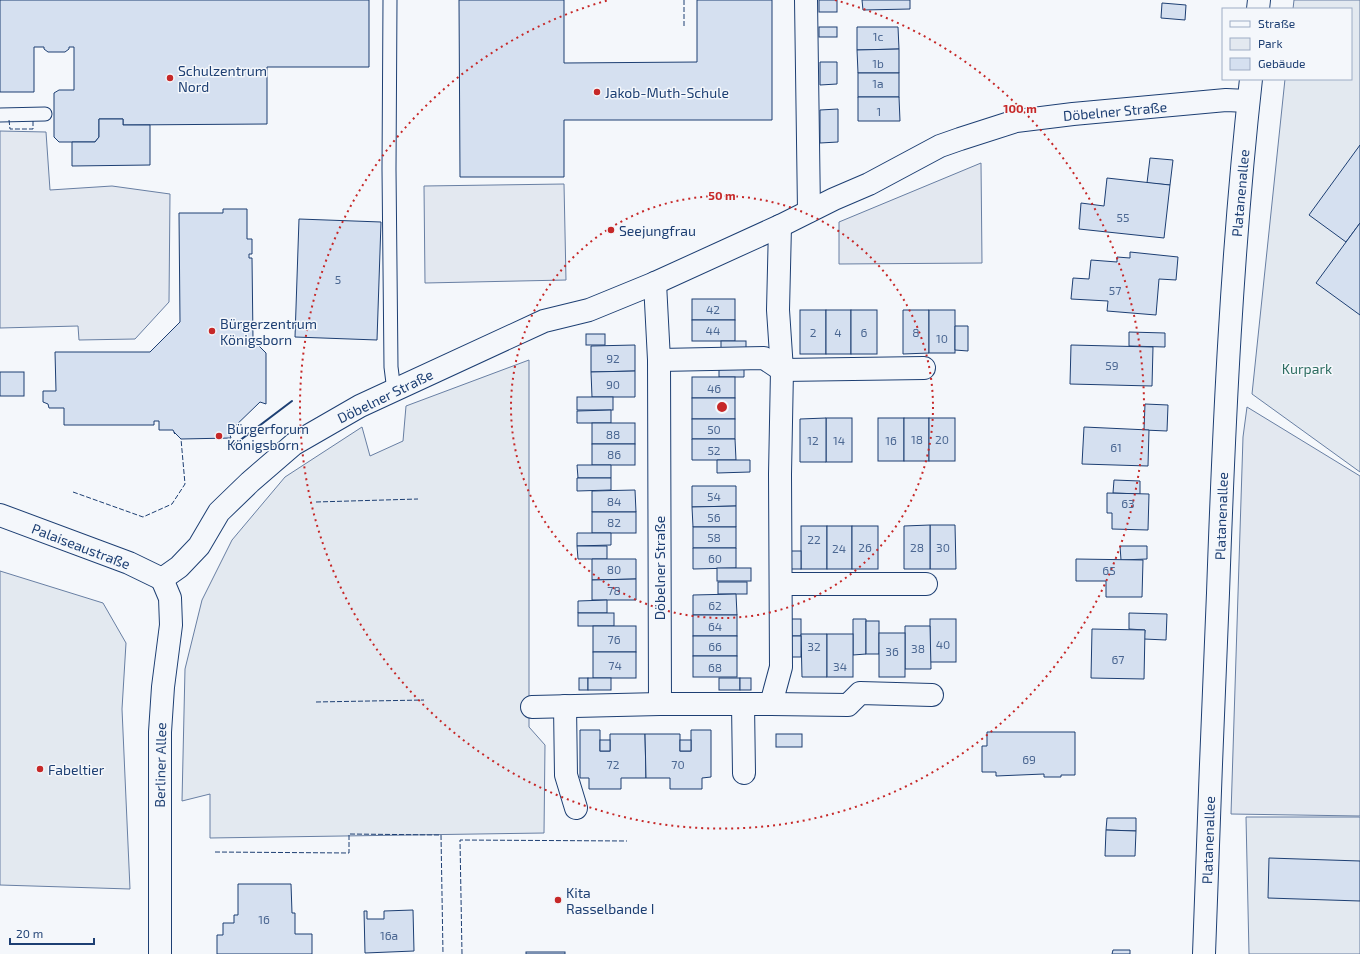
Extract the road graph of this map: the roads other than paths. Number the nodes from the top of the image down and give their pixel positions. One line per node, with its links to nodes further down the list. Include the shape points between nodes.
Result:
1 (390, 0): 13 (lane, via 389,177 391,359)
2 (806, 0): 7 (street)
3 (1251, 80): 4 (street, Platanenallee)
4 (1248, 101): 7 (street, Döbelner Straße, via 1226,100 1016,121 944,145 869,184); 27 (street, Platanenallee, via 1236,235 1224,429)
5 (0, 114): 6 (lane)
6 (45, 114)
7 (809, 211): 8 (street, Döbelner Straße)
8 (780, 226): 9 (street, Döbelner Straße); 12 (street, via 778,310)
9 (655, 283): 10 (street, Döbelner Straße); 13 (street, Döbelner Straße, via 589,310 544,321)
10 (659, 360): 12 (street, via 764,358); 19 (street, Döbelner Straße)
11 (924, 368): 12 (street)
12 (782, 370): 16 (street)
13 (394, 391): 15 (street, Döbelner Straße, via 360,406 294,444 219,512 199,546 179,568)
14 (0, 515): 15 (street, Palaiseaustraße, via 129,563)
15 (162, 579): 26 (street, Berliner Allee, via 170,598 171,625 160,732)
16 (781, 584): 17 (street); 21 (street, via 781,667)
17 (926, 584)
18 (932, 695): 21 (street, via 860,693 848,705)
19 (660, 704): 20 (street); 22 (street)
20 (743, 704): 21 (street); 24 (street)
21 (771, 704)
22 (565, 706): 23 (street); 25 (street, via 566,775)
23 (532, 707)
24 (744, 773)
25 (576, 808)
26 (160, 954)
27 (1204, 954)

